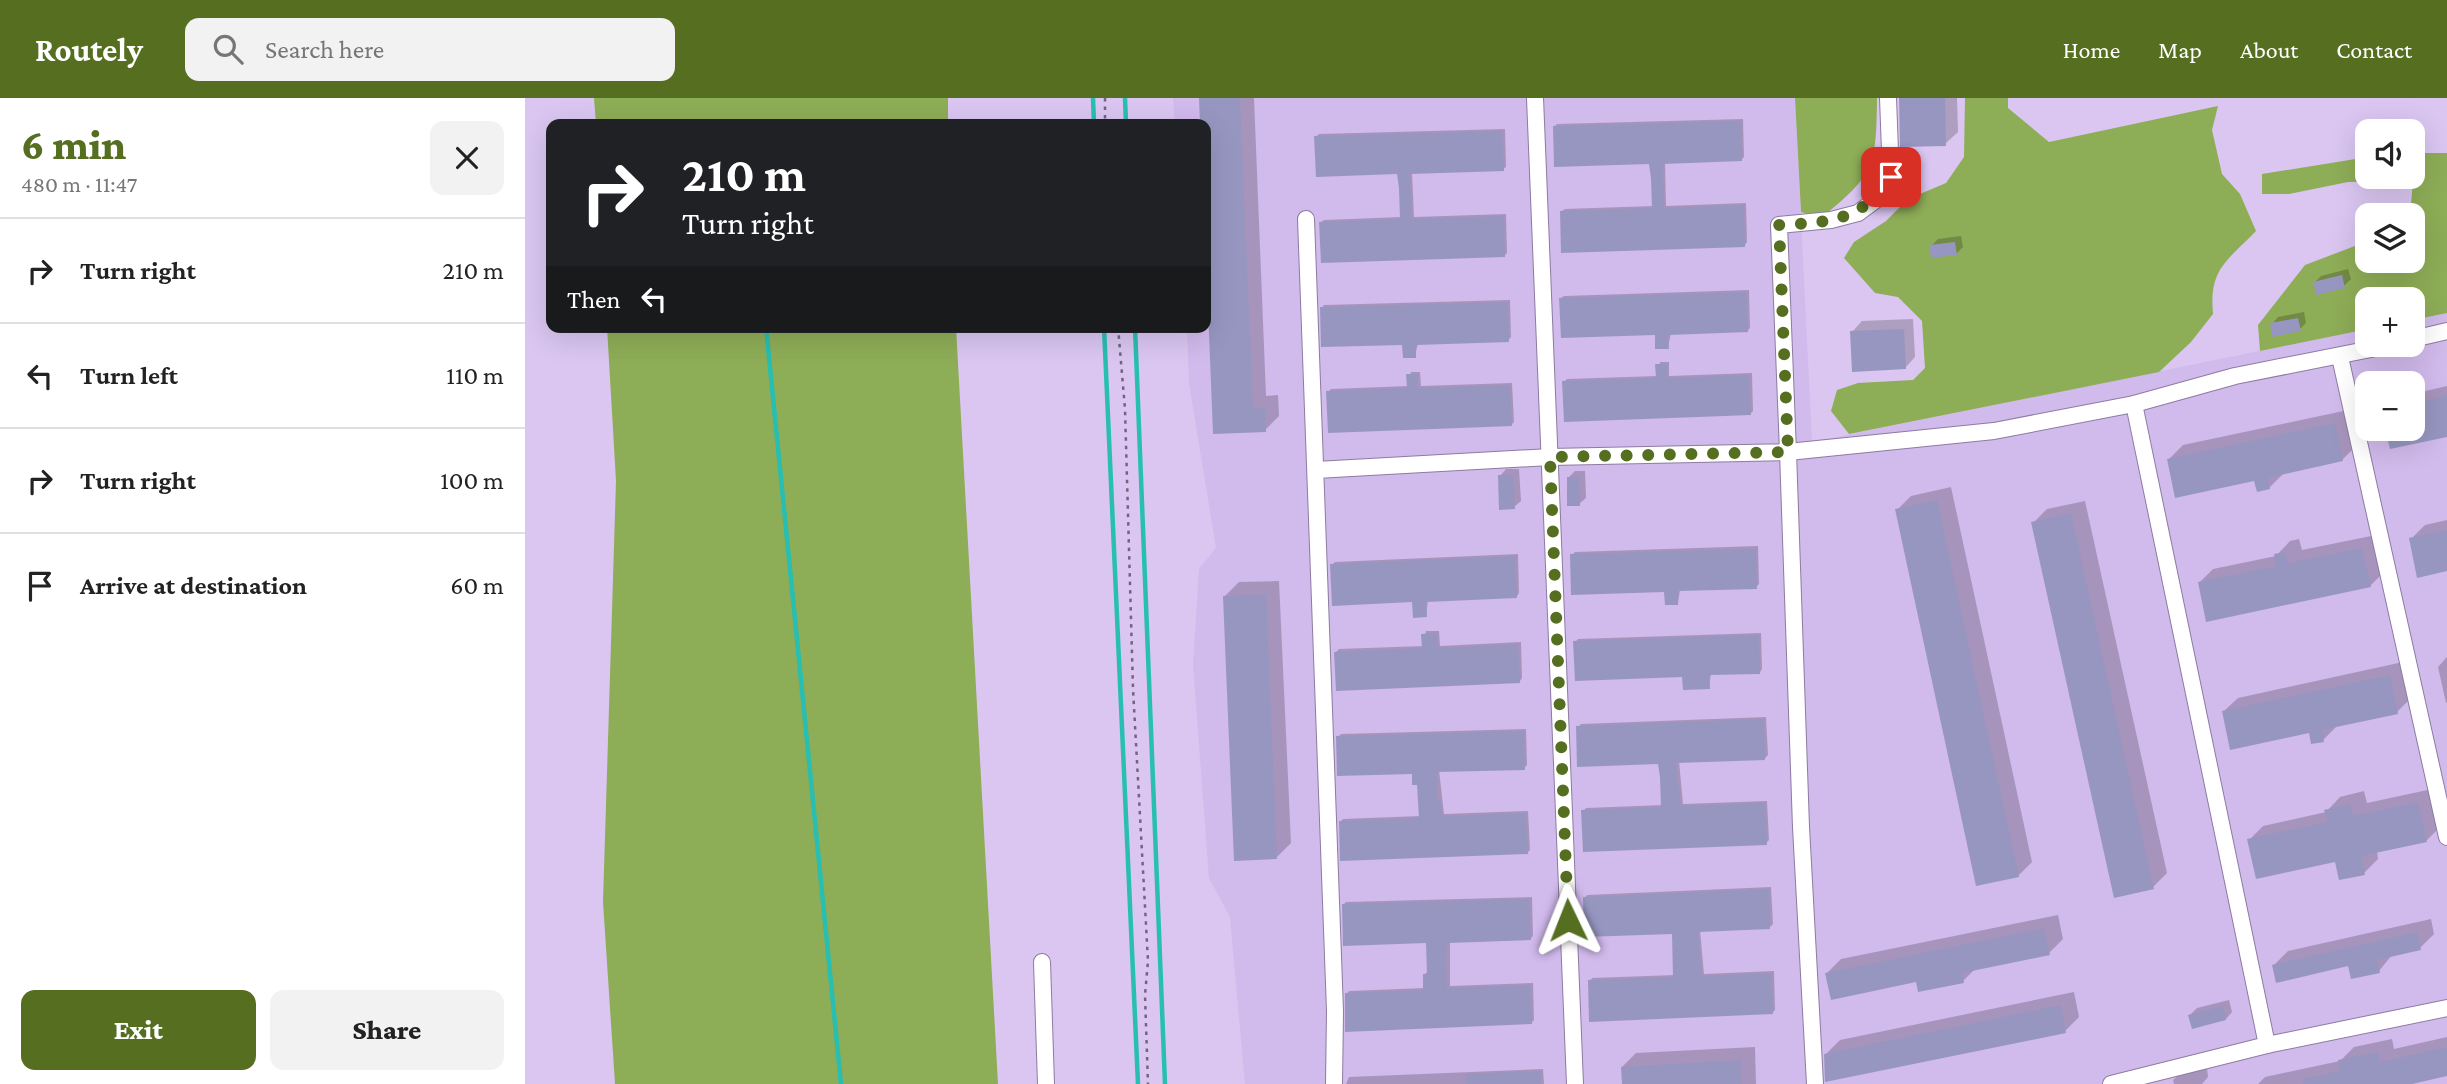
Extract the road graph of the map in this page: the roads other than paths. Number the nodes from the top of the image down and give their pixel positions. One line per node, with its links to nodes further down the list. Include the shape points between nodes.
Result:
1 (1535, 98): 10 (lane)
2 (1888, 98): 9 (lane, via 1891,177 1877,199 1858,213 1832,220 1779,225)
3 (1306, 219): 11 (lane)
4 (2447, 331): 5 (lane)
5 (2425, 337)
6 (2355, 353): 7 (lane)
7 (2340, 357): 8 (lane, via 2235,376); 12 (lane)
8 (2134, 404): 9 (lane, via 1994,431); 15 (lane)
9 (1788, 452): 10 (lane); 19 (lane)
10 (1550, 457): 11 (lane); 18 (lane)
11 (1316, 470): 17 (lane)
12 (2447, 837)
13 (1042, 962): 16 (lane)
14 (2447, 1008): 15 (lane)
15 (2267, 1045): 20 (lane)
16 (1046, 1084)
17 (1334, 1084)
18 (1575, 1084)
19 (1815, 1084)
20 (2111, 1084)

